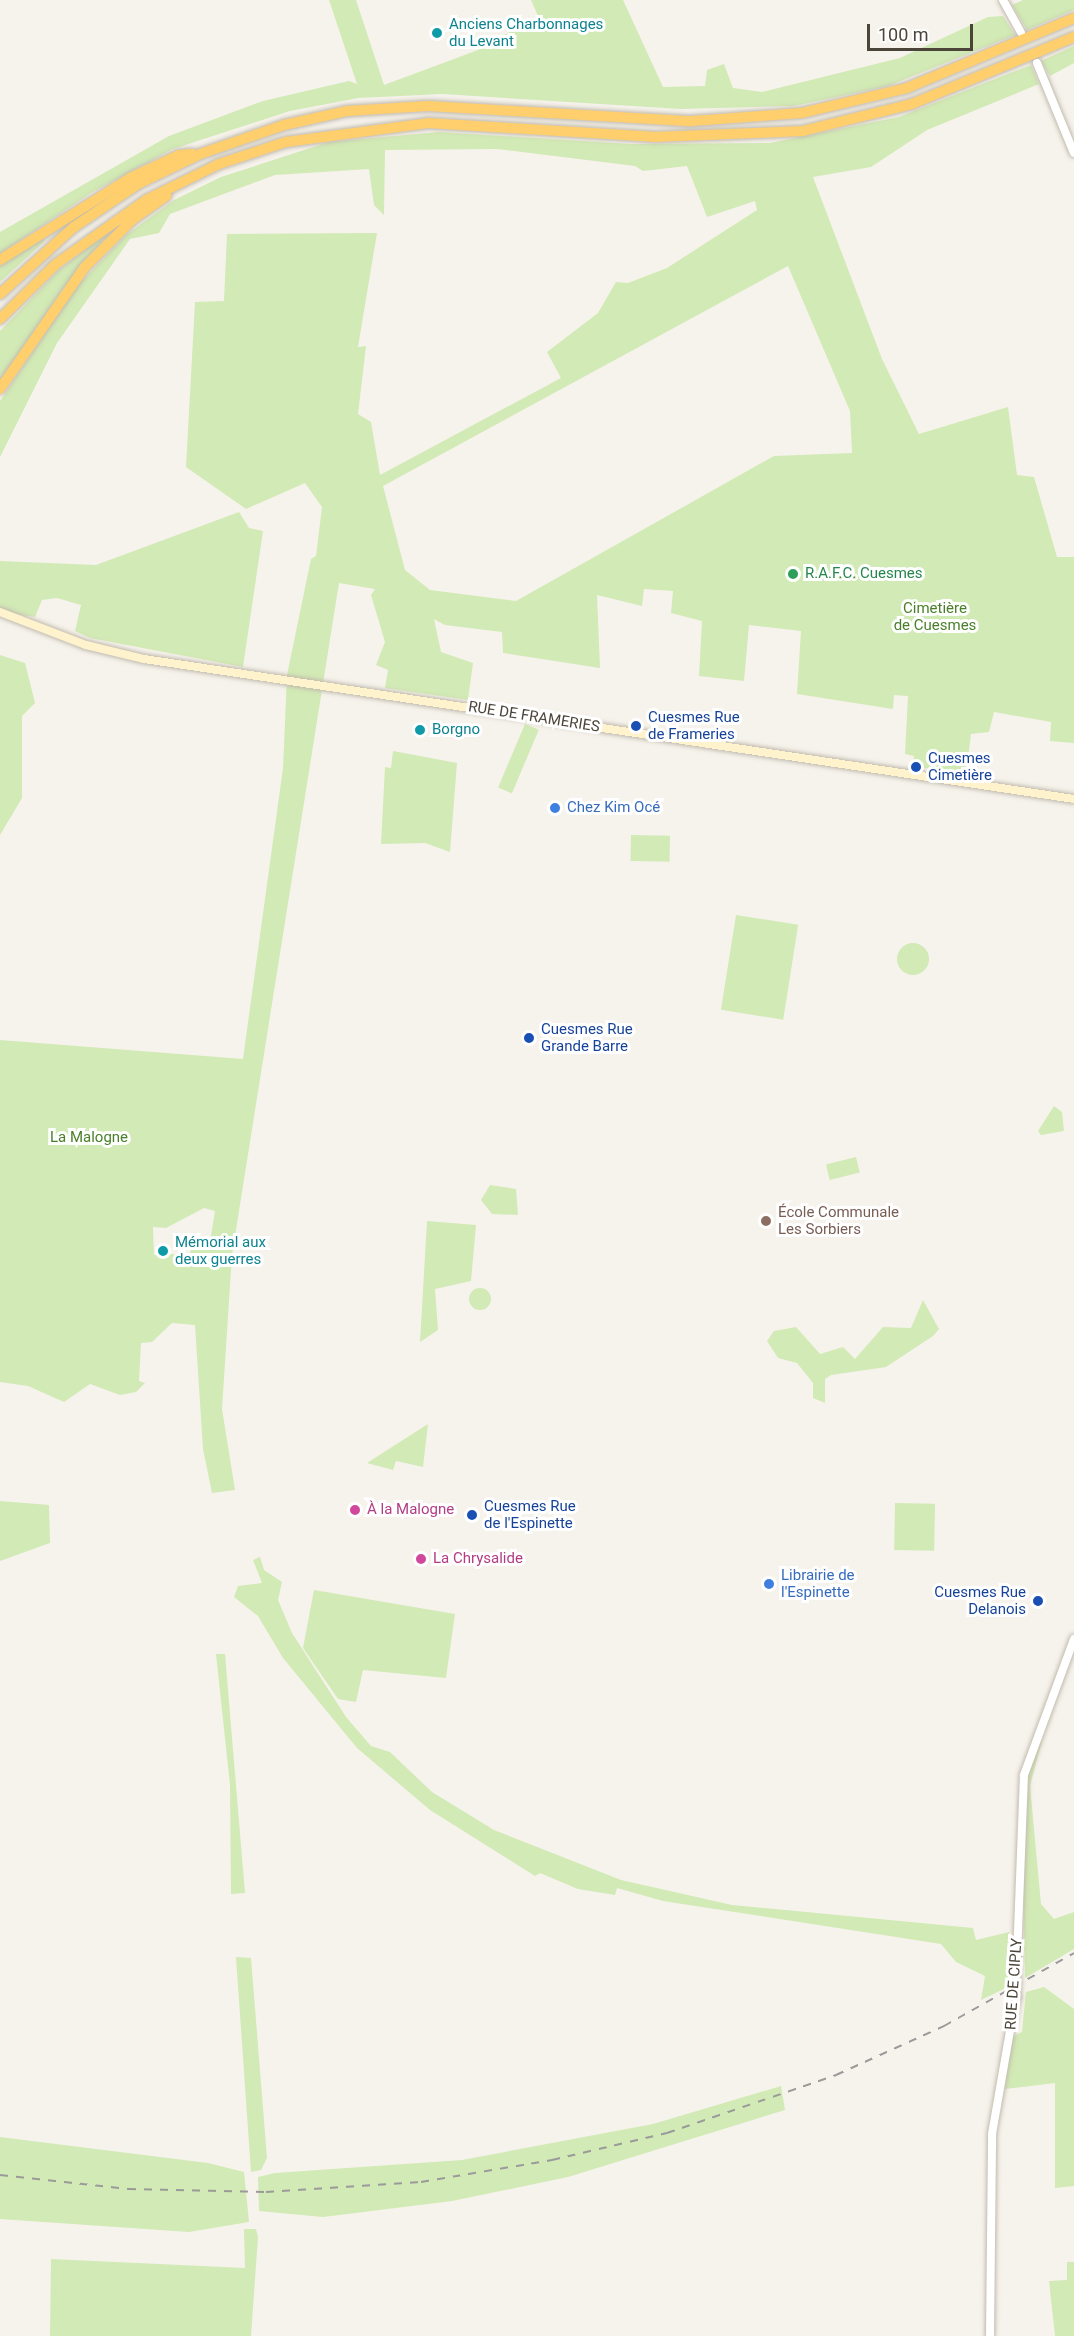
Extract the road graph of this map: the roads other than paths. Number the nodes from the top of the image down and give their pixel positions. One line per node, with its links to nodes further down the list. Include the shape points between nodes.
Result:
1 (1005, 3): 3 (street)
2 (1074, 18): 7 (highway, via 907,88 802,113 691,121 476,106 387,108 347,111 284,125)
3 (1021, 32)
4 (1074, 37): 8 (highway, via 912,104 784,133 654,137 465,123 390,125 348,130 253,152)
5 (1036, 63): 6 (street)
6 (1074, 153)
7 (200, 154): 9 (highway, via 179,155 130,178); 10 (highway, via 138,184 74,226)
8 (184, 180): 11 (highway, via 86,239); 12 (highway, via 132,220 84,268)
9 (0, 260)
10 (0, 294)
11 (0, 319)
12 (0, 389)
13 (0, 612): 14 (main road, RUE DE FRAMERIES, via 86,645 144,659)
14 (1074, 800)
15 (1074, 1639): 16 (street, RUE DE CIPLY, bridge, via 1024,1774 1016,1997 992,2134)
16 (990, 2336)

